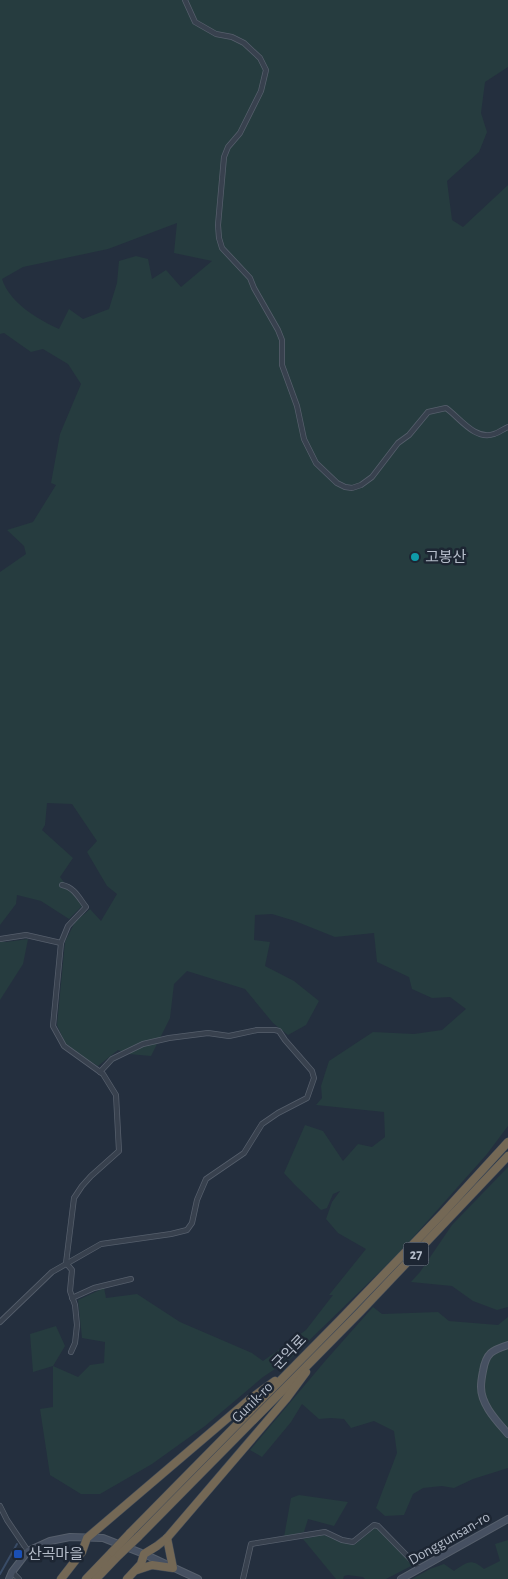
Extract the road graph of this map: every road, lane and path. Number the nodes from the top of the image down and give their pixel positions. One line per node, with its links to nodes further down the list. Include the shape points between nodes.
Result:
1 (185, 0): 2 (street, via 195,22 216,34 244,43 260,58 266,70 261,91 224,157 219,238 222,248 250,278 273,318 282,340 282,365 297,406 304,439 316,463 338,483 352,488 361,486 372,477 428,412 446,408 471,430 485,435)
2 (508, 427)
3 (62, 885): 5 (street, via 74,890 86,907 68,926)
4 (0, 939): 5 (street, via 26,935)
5 (61, 943): 6 (street, via 53,1026 64,1046)
6 (100, 1072): 9 (street, via 116,1095 119,1151 91,1176 74,1198); 9 (street, via 112,1059 143,1044 208,1033 229,1036 275,1030 312,1070 314,1078 306,1098 262,1124 244,1154 206,1179 187,1230 101,1244)
7 (508, 1142): 16 (highway, 군익로 / 27)
8 (508, 1156): 14 (highway, Gunik-ro / 27)
9 (66, 1263): 11 (street, via 72,1270); 12 (street, via 52,1272)
10 (131, 1279): 11 (street, via 94,1288)
11 (72, 1298): 15 (street, via 77,1325)
12 (0, 1322)
13 (508, 1345): 17 (street, via 493,1350 487,1358 481,1387 491,1413)
14 (322, 1350): 20 (highway, Gunik-ro / 27); 22 (highway, via 286,1399)
15 (71, 1352)
16 (291, 1370): 20 (highway, 군익로 / 27); 21 (highway, via 250,1399)
17 (508, 1434)
18 (0, 1506): 23 (street)
19 (508, 1519): 27 (street, Donggunsan-ro)
20 (134, 1535): 24 (highway, Gunik-ro / 27, bridge)
21 (88, 1538): 23 (street, via 50,1541); 25 (street, via 103,1538); 32 (highway, via 82,1552)
22 (167, 1538): 25 (highway); 26 (highway)
23 (28, 1550): 29 (street)
24 (116, 1553): 33 (highway, 27); 34 (highway, Gunik-ro / 27)
25 (144, 1554): 26 (street); 28 (highway)
26 (173, 1568): 28 (highway, via 152,1565); 30 (street)
27 (420, 1569): 36 (street, via 374,1525 353,1542 325,1532 250,1544); 37 (street, Donggunsan-ro)
28 (136, 1571): 35 (highway)
29 (11, 1576): 31 (street)
30 (193, 1578)
31 (19, 1579)
32 (61, 1579)
33 (86, 1579)
34 (96, 1579)
35 (127, 1579)
36 (243, 1579)
37 (401, 1579)

